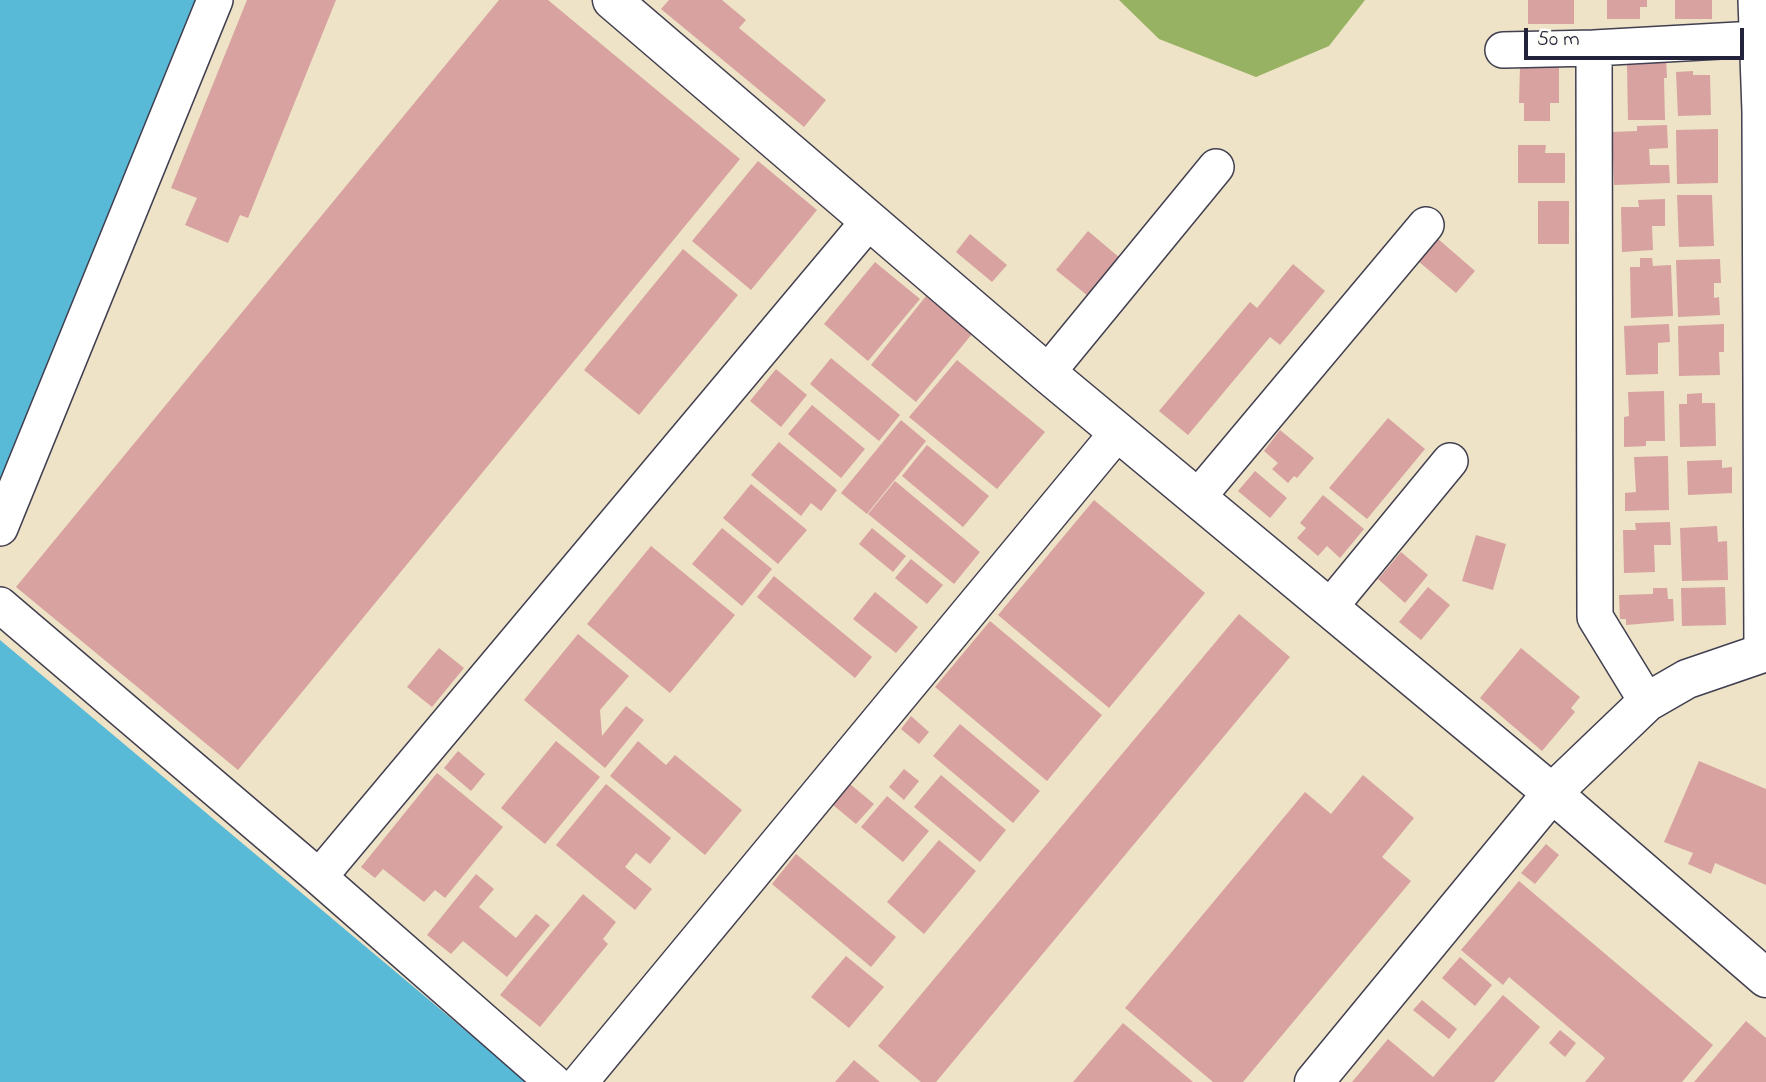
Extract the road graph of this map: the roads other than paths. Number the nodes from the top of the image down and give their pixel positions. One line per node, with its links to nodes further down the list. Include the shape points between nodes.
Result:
1 (215, 0): 15 (street)
2 (612, 0): 9 (street)
3 (1756, 0): 4 (street)
4 (1756, 39): 5 (street); 7 (street)
5 (1594, 48): 6 (street); 19 (street, via 1595,617)
6 (1503, 50)
7 (1763, 112): 18 (street)
8 (1216, 167): 11 (street)
9 (869, 221): 11 (street); 21 (street)
10 (1426, 225): 14 (street)
11 (1047, 373): 12 (street)
12 (1118, 432): 14 (street); 24 (street)
13 (1450, 461): 17 (street)
14 (1197, 498): 17 (street)
15 (0, 528)
16 (0, 605): 21 (street)
17 (1329, 608): 20 (street)
18 (1764, 652): 19 (street, via 1687,679)
19 (1647, 702): 20 (street)
20 (1552, 793): 22 (street); 25 (street)
21 (319, 877): 23 (street)
22 (1766, 978)
23 (553, 1082)
24 (580, 1082)
25 (1314, 1082)

